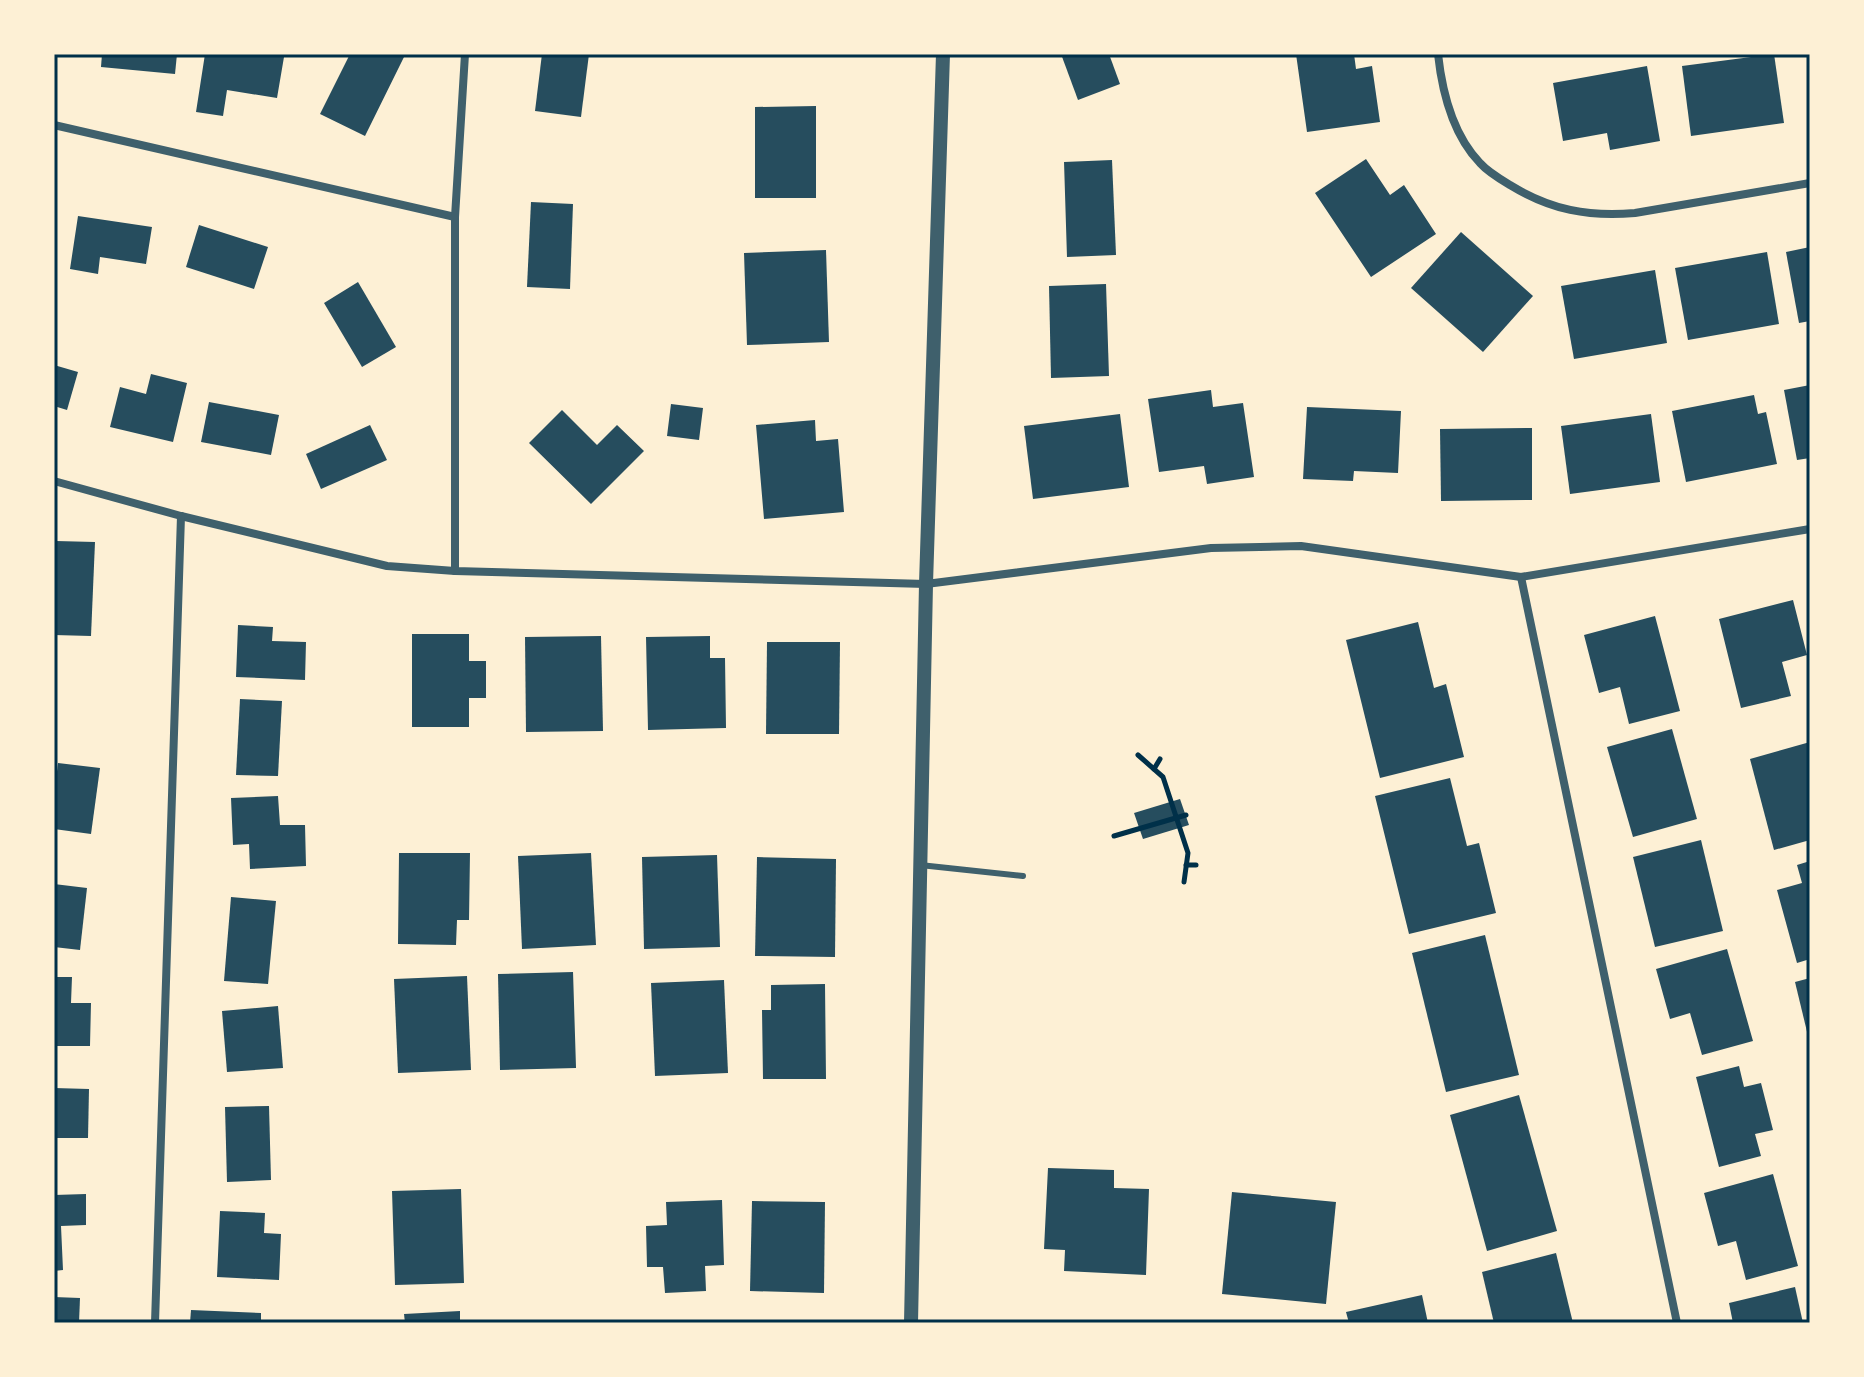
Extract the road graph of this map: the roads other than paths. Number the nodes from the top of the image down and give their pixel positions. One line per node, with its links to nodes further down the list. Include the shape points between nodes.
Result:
1 (465, 54): 6 (street)
2 (943, 54): 12 (street)
3 (1438, 54): 5 (street, via 1453,119 1480,163 1559,209 1635,213)
4 (54, 125): 6 (street)
5 (1810, 183)
6 (455, 217): 10 (street)
7 (54, 481): 8 (street)
8 (181, 516): 10 (street, via 387,566); 15 (street)
9 (1810, 529): 11 (street)
10 (455, 571): 12 (street)
11 (1521, 577): 12 (street, via 1301,546 1211,548); 17 (street)
12 (926, 584): 13 (street)
13 (920, 865): 14 (lane); 16 (street)
14 (1023, 876)
15 (155, 1323)
16 (911, 1323)
17 (1677, 1323)

